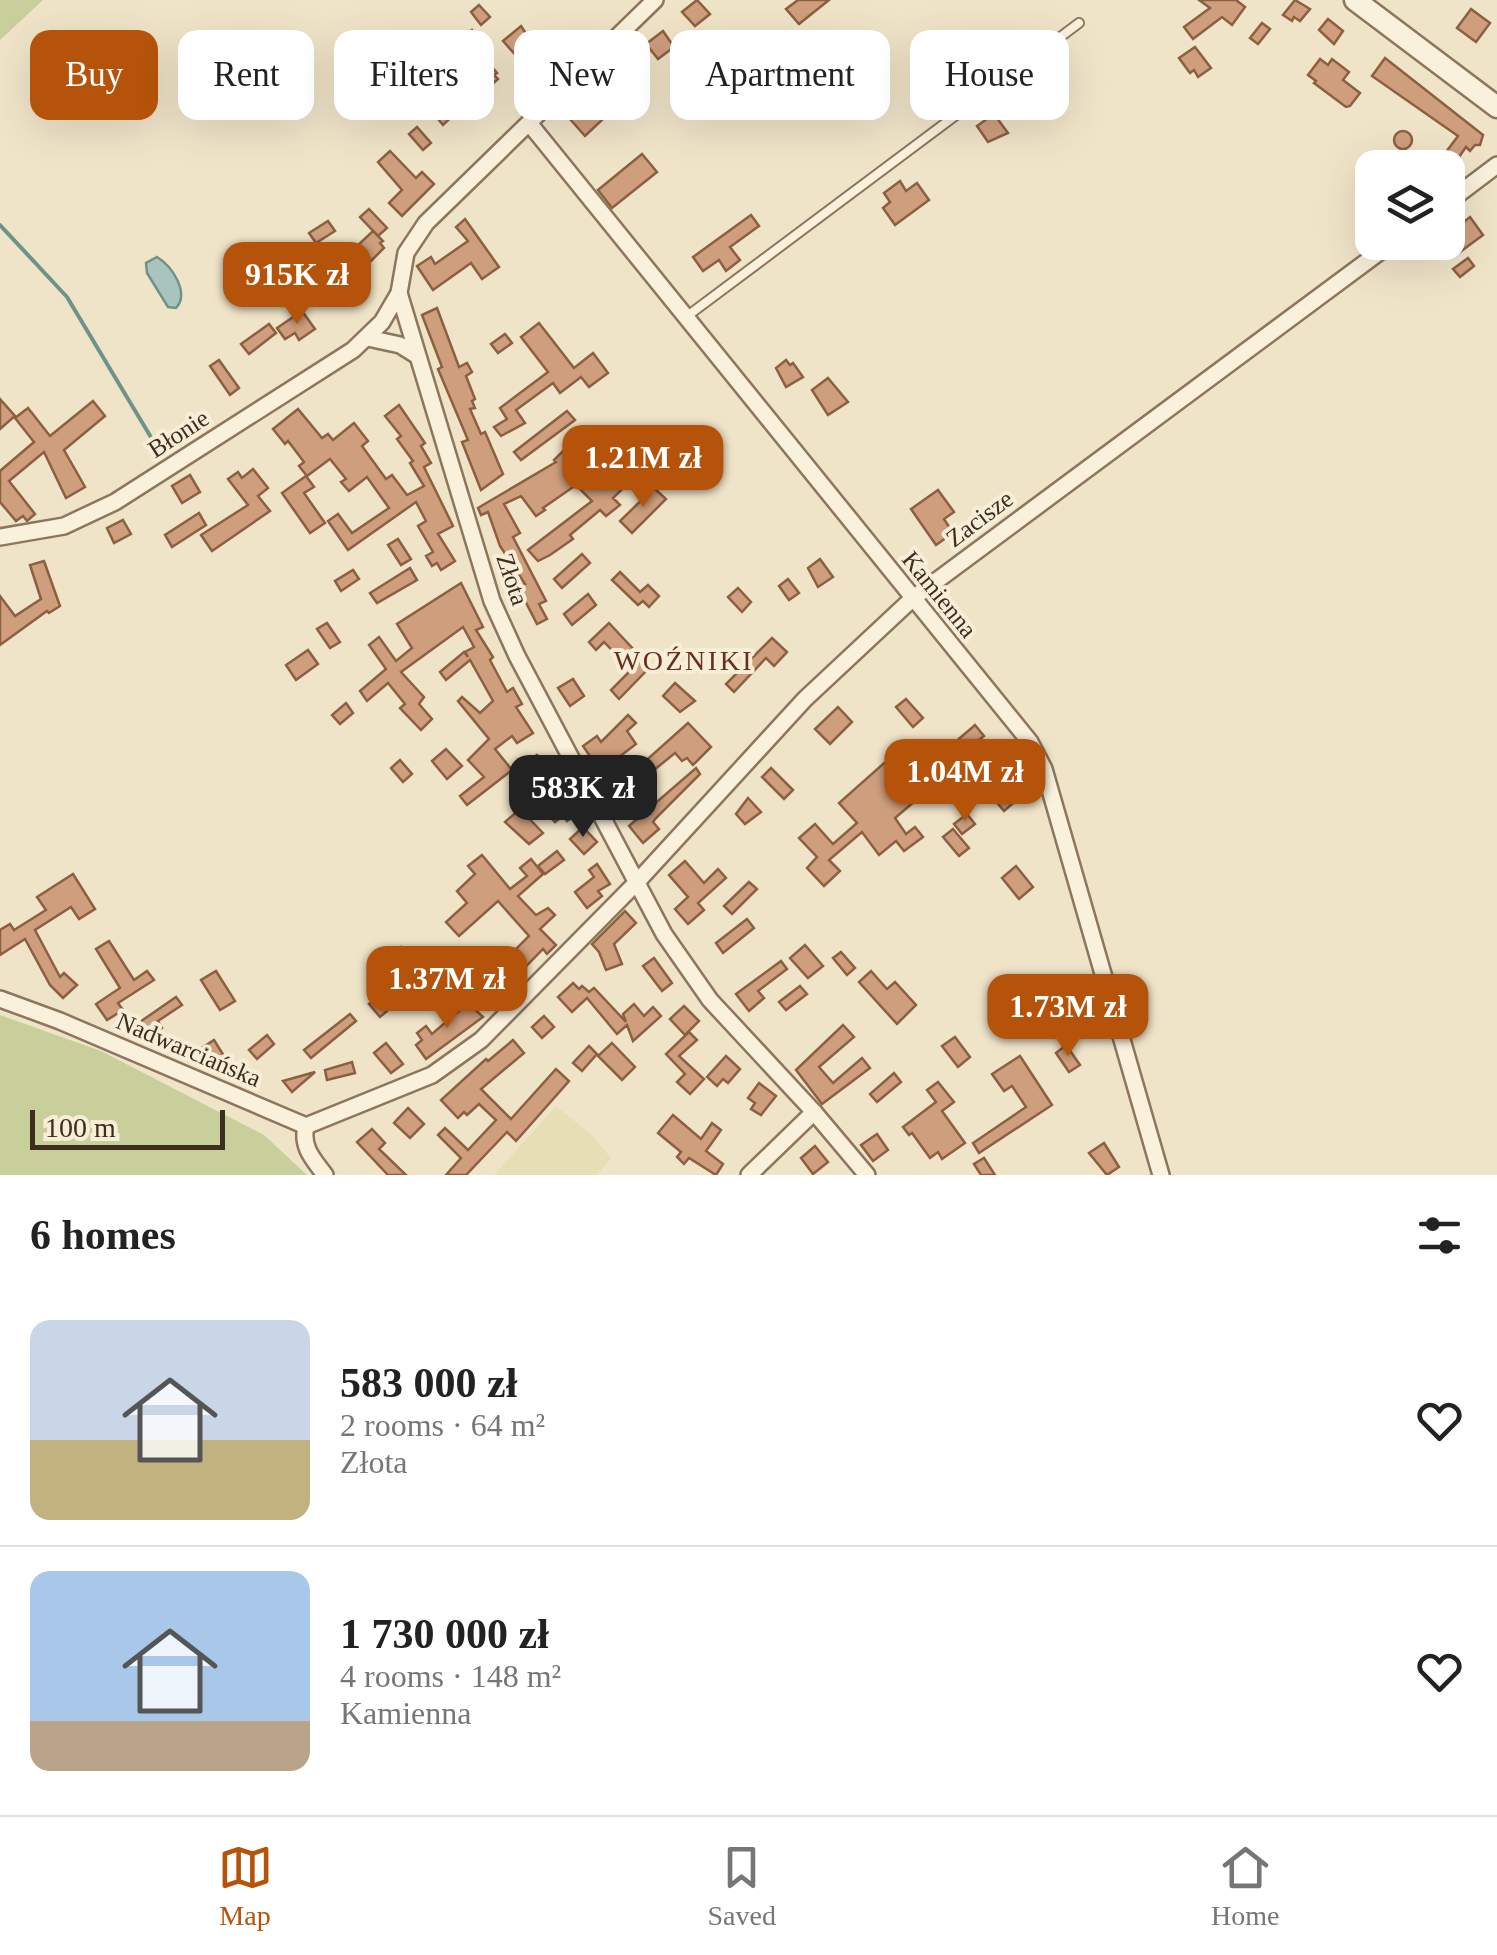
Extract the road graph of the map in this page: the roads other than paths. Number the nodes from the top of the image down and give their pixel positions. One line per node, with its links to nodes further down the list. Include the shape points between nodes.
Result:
1 (655, 0): 5 (street, Złota)
2 (1355, 0): 4 (street)
3 (1079, 23): 10 (lane)
4 (1497, 106)
5 (529, 123): 9 (street, Złota, via 413,240); 10 (street, Kamienna)
6 (1497, 165): 7 (street)
7 (1465, 189)
8 (1369, 260): 14 (street, Zacisze)
9 (399, 293): 11 (street, Błonie); 12 (street, Złota)
10 (686, 317): 14 (street, Kamienna)
11 (368, 338): 12 (street); 13 (street, Błonie, via 116,502 54,529)
12 (416, 355): 15 (street, Złota, via 492,601)
13 (0, 537)
14 (912, 599): 15 (street, Zacisze, via 805,698); 22 (street, Kamienna, via 1030,742 1044,769)
15 (637, 882): 17 (street, Złota, via 710,1000); 18 (street, Zacisze, via 463,1054 421,1080)
16 (0, 999): 18 (street, Nadwarciańska)
17 (814, 1112): 20 (street); 21 (street, Złota)
18 (306, 1126): 19 (street, via 306,1150)
19 (325, 1175)
20 (750, 1175)
21 (867, 1175)
22 (1161, 1175)

